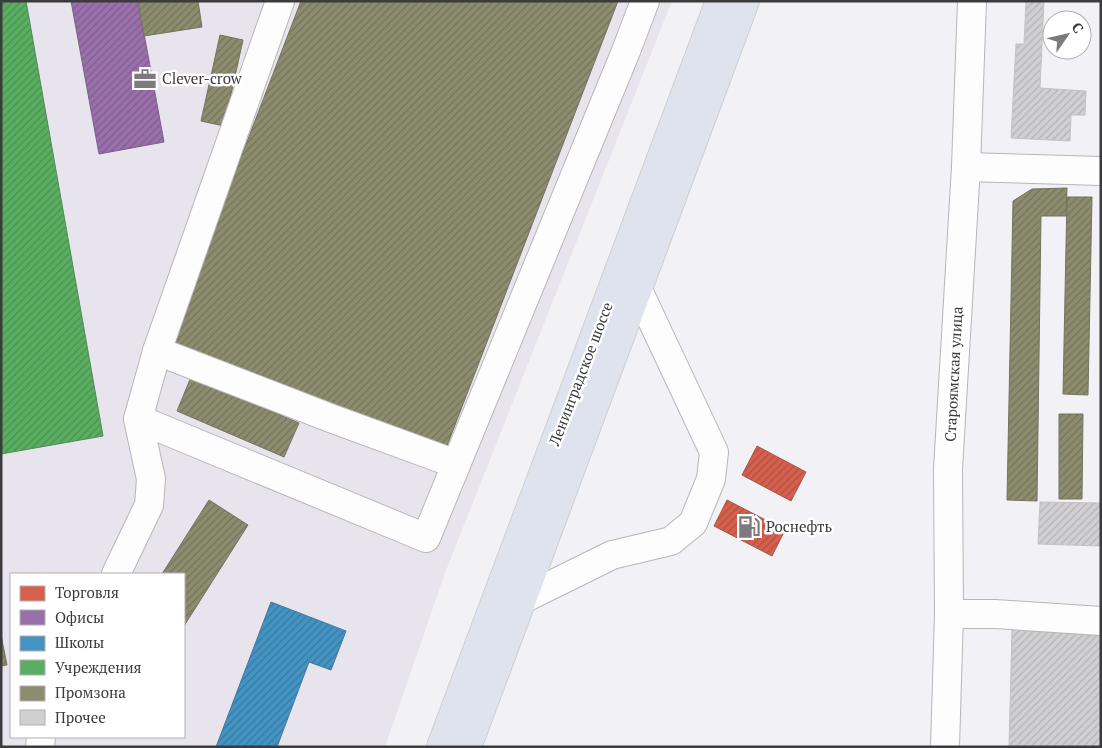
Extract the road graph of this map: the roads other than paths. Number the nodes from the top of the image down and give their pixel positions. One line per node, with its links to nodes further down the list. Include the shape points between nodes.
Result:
1 (280, 1): 9 (street)
2 (645, 1): 11 (street)
3 (720, 1): 16 (highway, Ленинградское шоссе)
4 (745, 1): 8 (highway, Ленинградское шоссе)
5 (972, 1): 6 (street, Староямская улица)
6 (966, 167): 7 (street); 14 (street, Староямская улица, via 948,469)
7 (1101, 171)
8 (638, 288): 13 (highway, Ленинградское шоссе); 13 (street, via 714,452 711,479 693,523 671,541 612,555)
9 (158, 351): 10 (street); 11 (street)
10 (138, 419): 11 (street, via 426,538); 12 (street, via 151,479 149,505)
11 (456, 464)
12 (116, 573)
13 (523, 598): 17 (highway, Ленинградское шоссе)
14 (949, 614): 15 (street); 18 (street, Староямская улица)
15 (1101, 621)
16 (441, 747)
17 (467, 747)
18 (945, 747)

